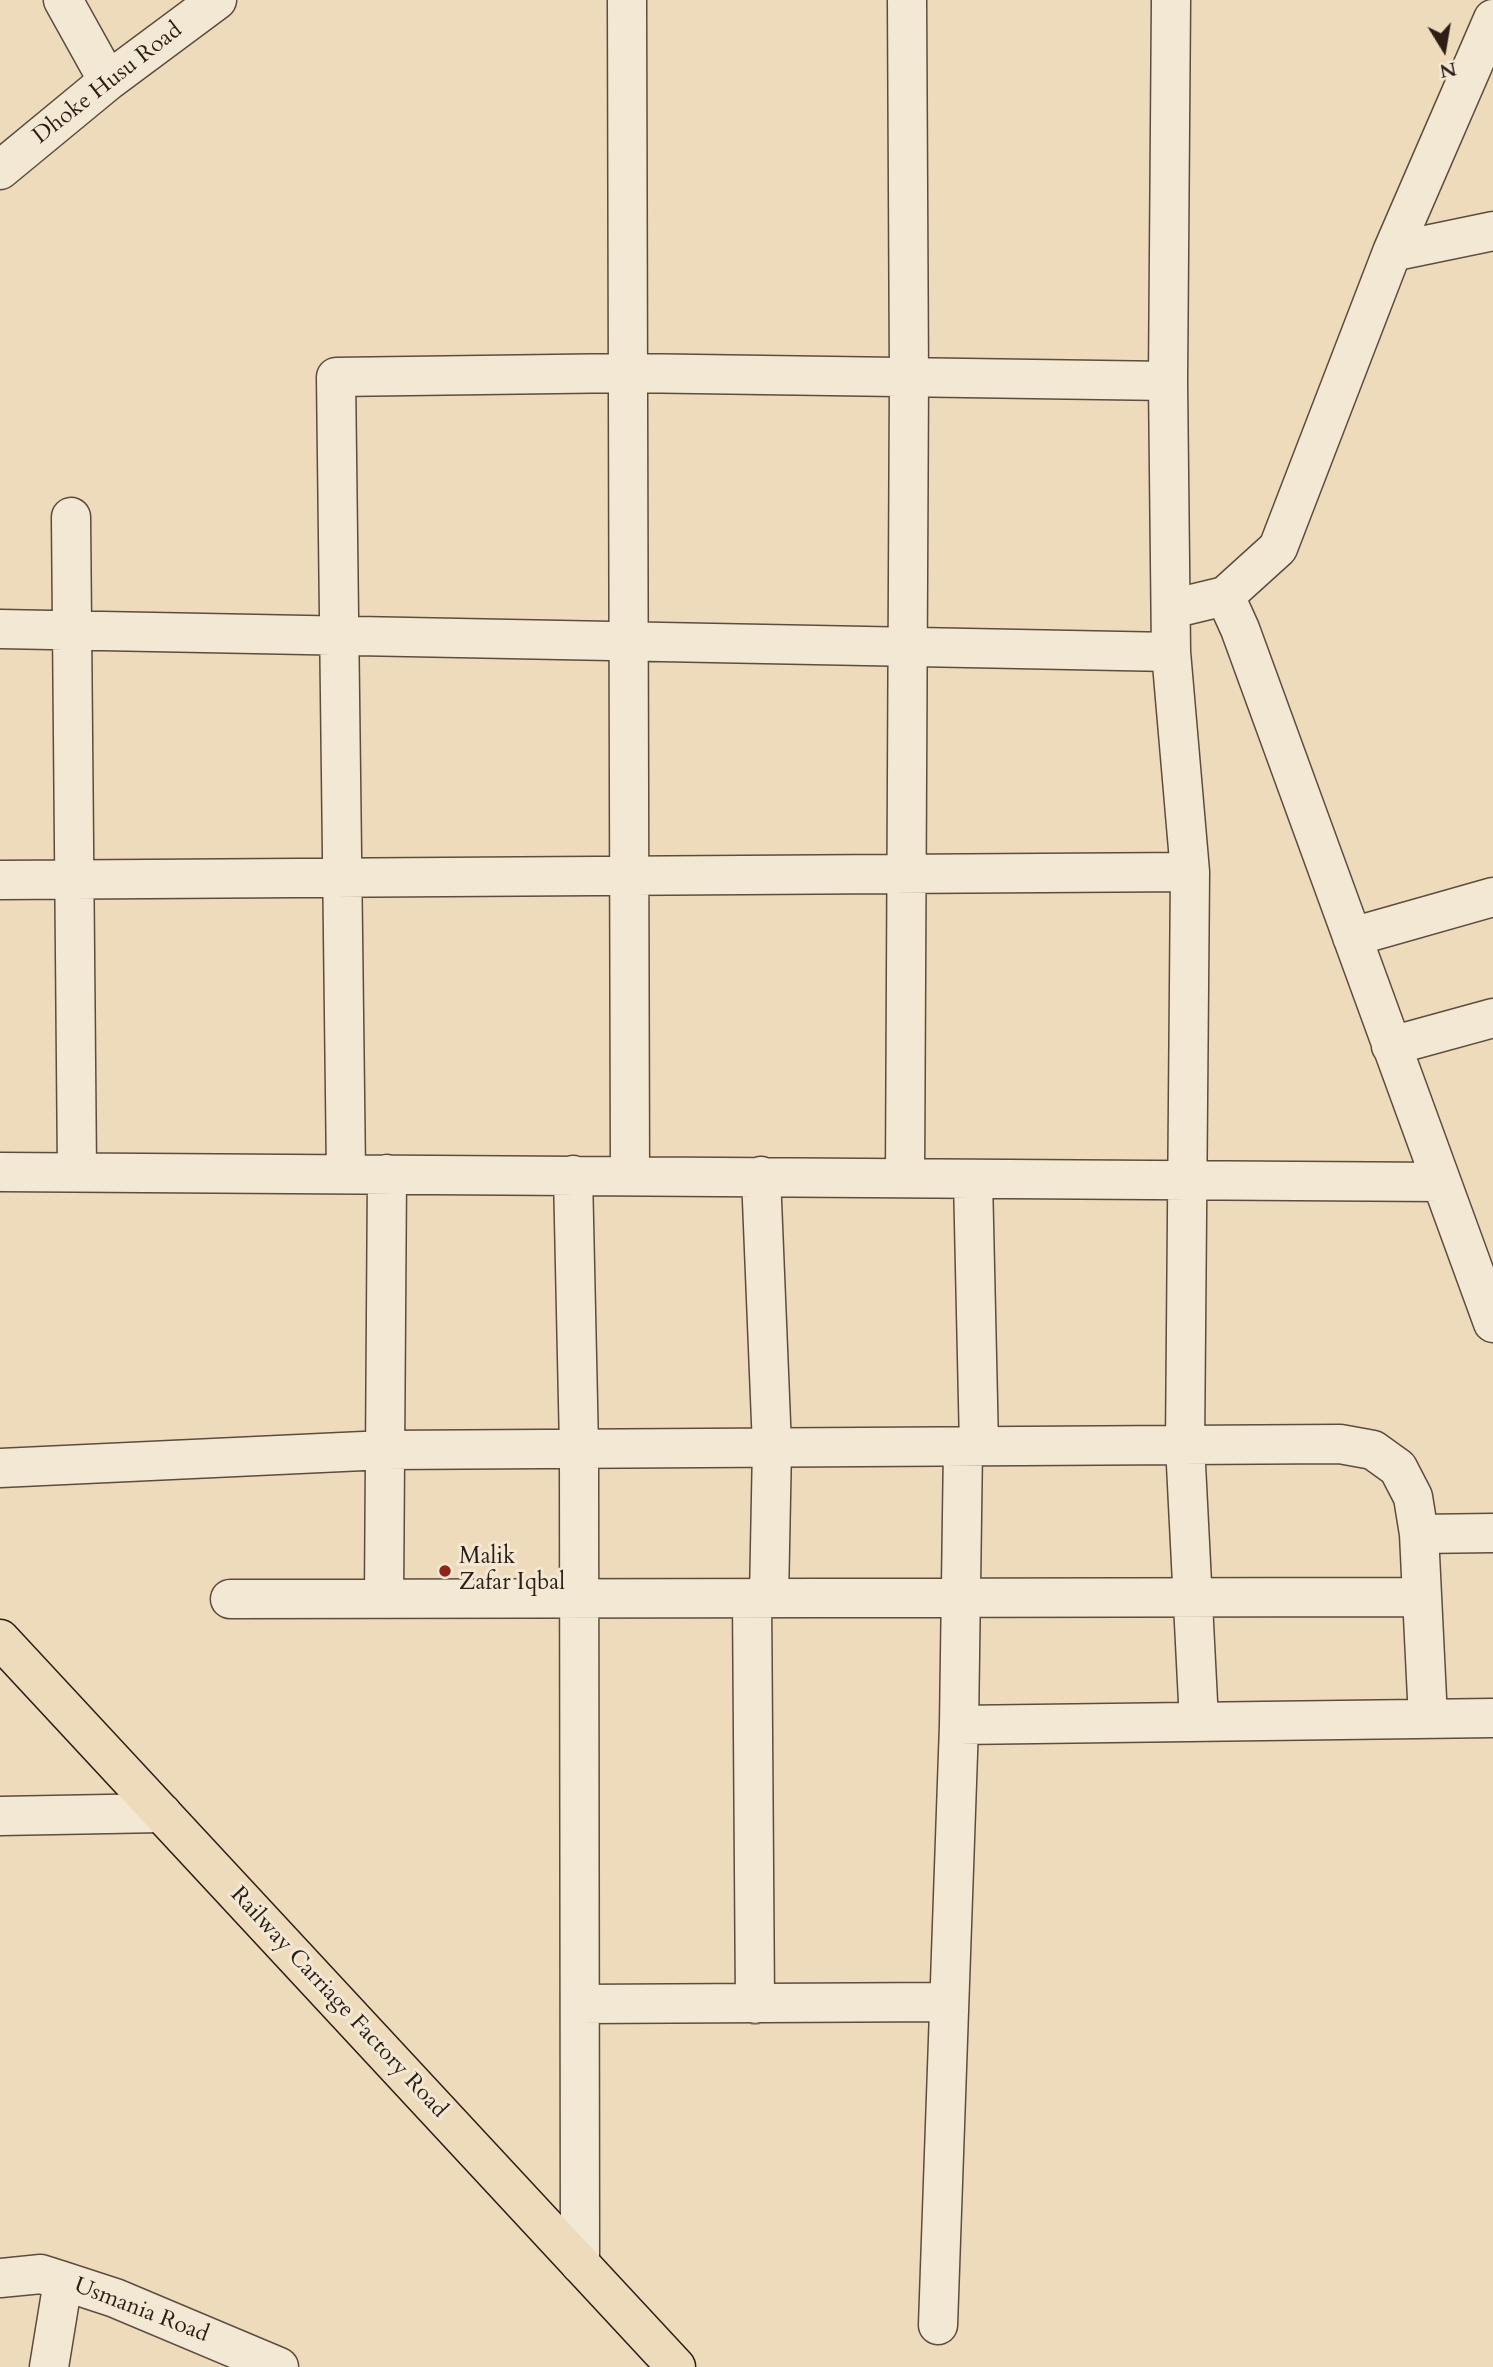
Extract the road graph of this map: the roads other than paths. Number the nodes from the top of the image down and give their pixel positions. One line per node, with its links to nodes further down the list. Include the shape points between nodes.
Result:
1 (63, 0): 7 (street)
2 (217, 0): 7 (street, Dhoke Husu Road)
3 (627, 0): 11 (street)
4 (907, 0): 12 (street)
5 (1171, 0): 13 (street)
6 (1493, 19): 10 (street)
7 (108, 81): 8 (street, Dhoke Husu Road)
8 (0, 170)
9 (1493, 231): 10 (street)
10 (1392, 252): 15 (street, via 1278,548)
11 (628, 373): 12 (street); 19 (street, via 336,377); 20 (street)
12 (909, 377): 13 (street); 21 (street)
13 (1168, 381): 16 (street)
14 (71, 517): 18 (street)
15 (1225, 596): 16 (street); 30 (street)
16 (1171, 609): 22 (street)
17 (0, 629): 18 (street)
18 (72, 630): 19 (street); 27 (street)
19 (340, 635): 20 (street); 26 (street)
20 (629, 642): 21 (street); 25 (street)
21 (908, 647): 22 (street); 24 (street)
22 (1171, 652): 23 (street)
23 (1190, 872): 24 (street); 42 (street)
24 (906, 874): 25 (street); 40 (street)
25 (629, 876): 26 (street); 38 (street)
26 (343, 878): 27 (street); 35 (street)
27 (75, 879): 28 (street); 33 (street)
28 (0, 880)
29 (1493, 897): 30 (street)
30 (1352, 937): 32 (street)
31 (1493, 1018): 32 (street)
32 (1391, 1046): 43 (street)
33 (77, 1171): 34 (street); 35 (street)
34 (0, 1172)
35 (346, 1173): 36 (street)
36 (387, 1174): 37 (street); 50 (street)
37 (573, 1175): 38 (street); 49 (street)
38 (630, 1176): 39 (street)
39 (761, 1177): 40 (street); 48 (street)
40 (905, 1178): 41 (street)
41 (973, 1179): 42 (street); 47 (street)
42 (1186, 1180): 43 (street); 46 (street)
43 (1440, 1182): 44 (street)
44 (1480, 1249): 45 (street)
45 (1493, 1323)
46 (1185, 1445): 47 (street); 53 (street, via 1340,1444 1373,1450 1398,1468 1413,1497); 59 (street)
47 (971, 1446): 48 (street); 58 (street)
48 (772, 1447): 49 (street); 57 (street)
49 (579, 1448): 50 (street); 56 (street)
50 (385, 1450): 51 (street); 55 (street)
51 (0, 1468)
52 (1493, 1533): 53 (street)
53 (1419, 1534): 54 (street)
54 (1422, 1597): 59 (street); 63 (street)
55 (384, 1598): 56 (street); 60 (street)
56 (580, 1598): 57 (street); 69 (street)
57 (760, 1598): 58 (street); 70 (street)
58 (961, 1598): 59 (street); 65 (street)
59 (1193, 1598): 64 (street)
60 (230, 1599)
61 (0, 1639): 66 (main road, Railway Carriage Factory Road)
62 (1493, 1718): 63 (street)
63 (1428, 1719): 64 (street)
64 (1199, 1722): 65 (street)
65 (959, 1725): 68 (street)
66 (162, 1813): 67 (street); 71 (main road, Railway Carriage Factory Road)
67 (0, 1816)
68 (948, 2002): 70 (street); 74 (street)
69 (580, 2004): 70 (street); 71 (street)
70 (755, 2004)
71 (580, 2264): 77 (main road, Railway Carriage Factory Road)
72 (0, 2278): 73 (street, Usmania Road, via 41,2274)
73 (63, 2281): 75 (street); 76 (street, Usmania Road)
74 (938, 2325)
75 (49, 2367)
76 (279, 2367)
77 (676, 2367)

